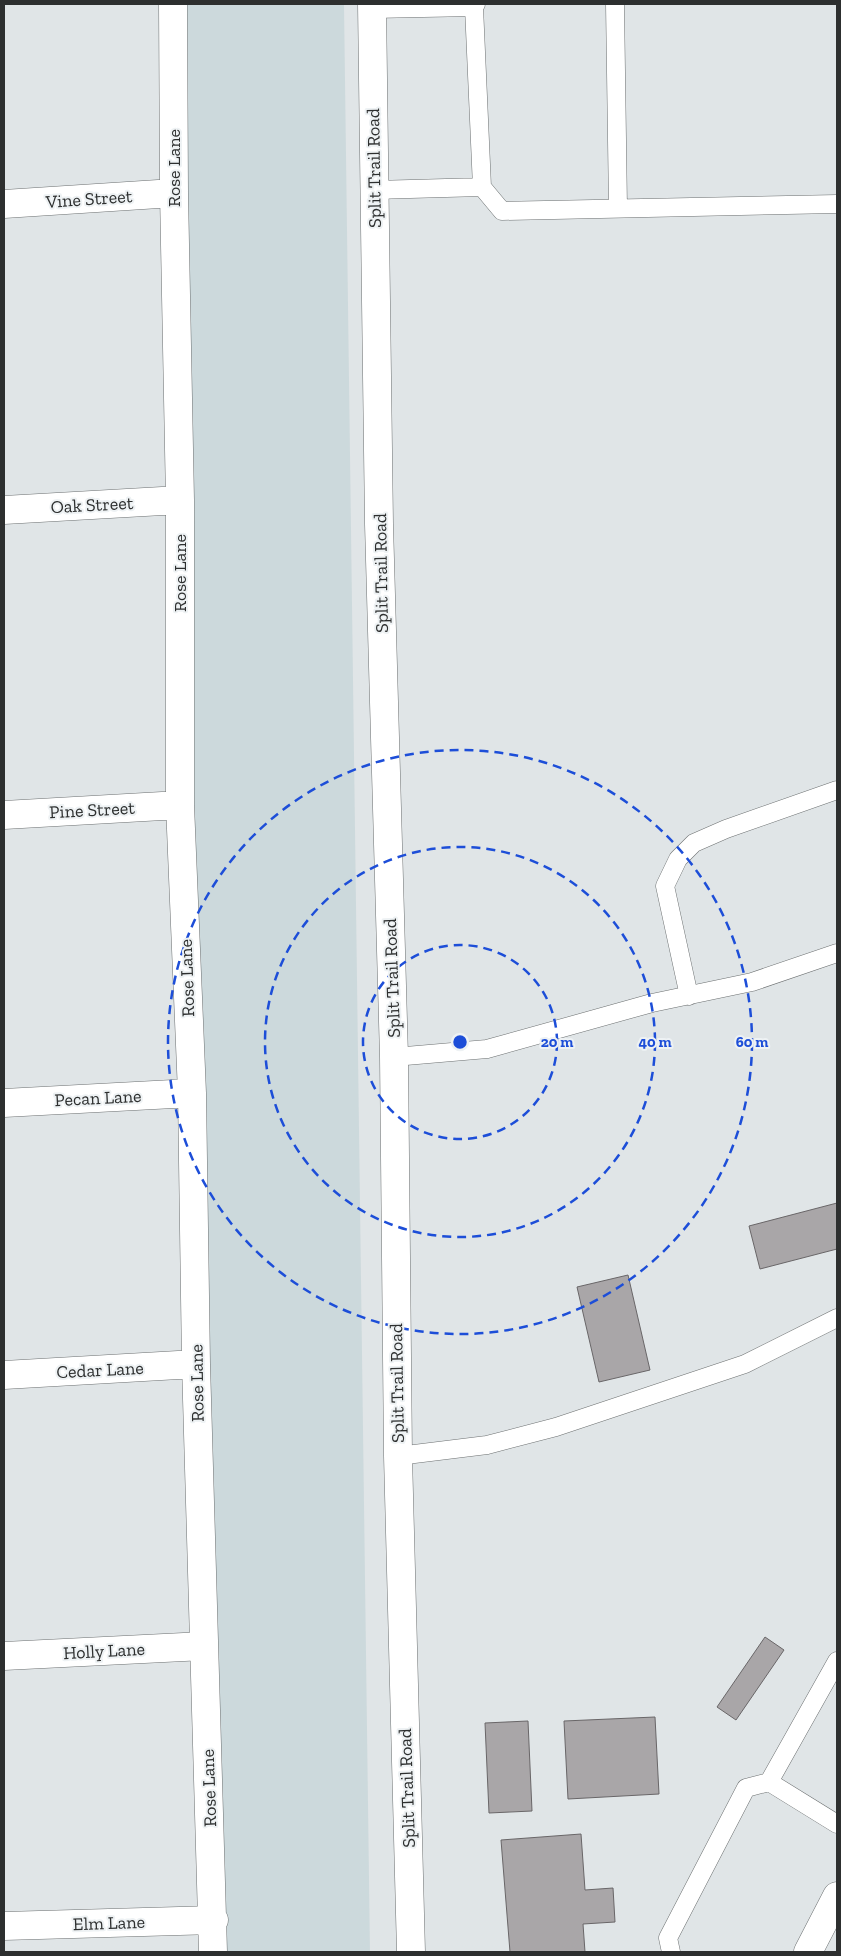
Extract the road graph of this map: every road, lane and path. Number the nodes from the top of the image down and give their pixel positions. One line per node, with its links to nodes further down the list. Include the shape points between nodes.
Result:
1 (173, 4): 7 (street, Rose Lane)
2 (614, 4): 10 (lane)
3 (475, 5): 4 (lane); 5 (lane)
4 (372, 6): 6 (street, Split Trail Road)
5 (482, 187): 6 (lane); 10 (lane, via 502,210)
6 (374, 190): 18 (street, Split Trail Road)
7 (174, 193): 8 (street, Vine Street); 11 (street, Rose Lane)
8 (4, 204)
9 (837, 204): 10 (lane)
10 (618, 208)
11 (180, 500): 12 (street, Oak Street); 14 (street, Rose Lane)
12 (4, 510)
13 (837, 790): 17 (lane, via 726,829 694,843 678,859 664,886)
14 (180, 805): 15 (street, Pine Street); 19 (street, Rose Lane)
15 (4, 815)
16 (837, 953): 17 (lane, via 752,982)
17 (689, 996): 18 (lane, via 652,1003 488,1049)
18 (394, 1057): 24 (street, Split Trail Road)
19 (192, 1093): 20 (street, Pecan Lane); 22 (street, Rose Lane)
20 (4, 1102)
21 (837, 1318): 24 (lane, via 745,1364 556,1427 487,1445)
22 (196, 1364): 23 (street, Cedar Lane); 25 (street, Rose Lane)
23 (4, 1375)
24 (398, 1456): 34 (street, Split Trail Road)
25 (204, 1646): 26 (street, Holly Lane); 31 (street, Rose Lane)
26 (4, 1656)
27 (837, 1661): 28 (lane)
28 (769, 1782): 29 (lane); 35 (lane, via 746,1788 668,1938)
29 (837, 1824)
30 (837, 1896): 36 (street)
31 (214, 1920): 32 (street, Elm Lane); 33 (street, Rose Lane)
32 (4, 1926)
33 (213, 1952)
34 (411, 1952)
35 (671, 1952)
36 (808, 1952)

